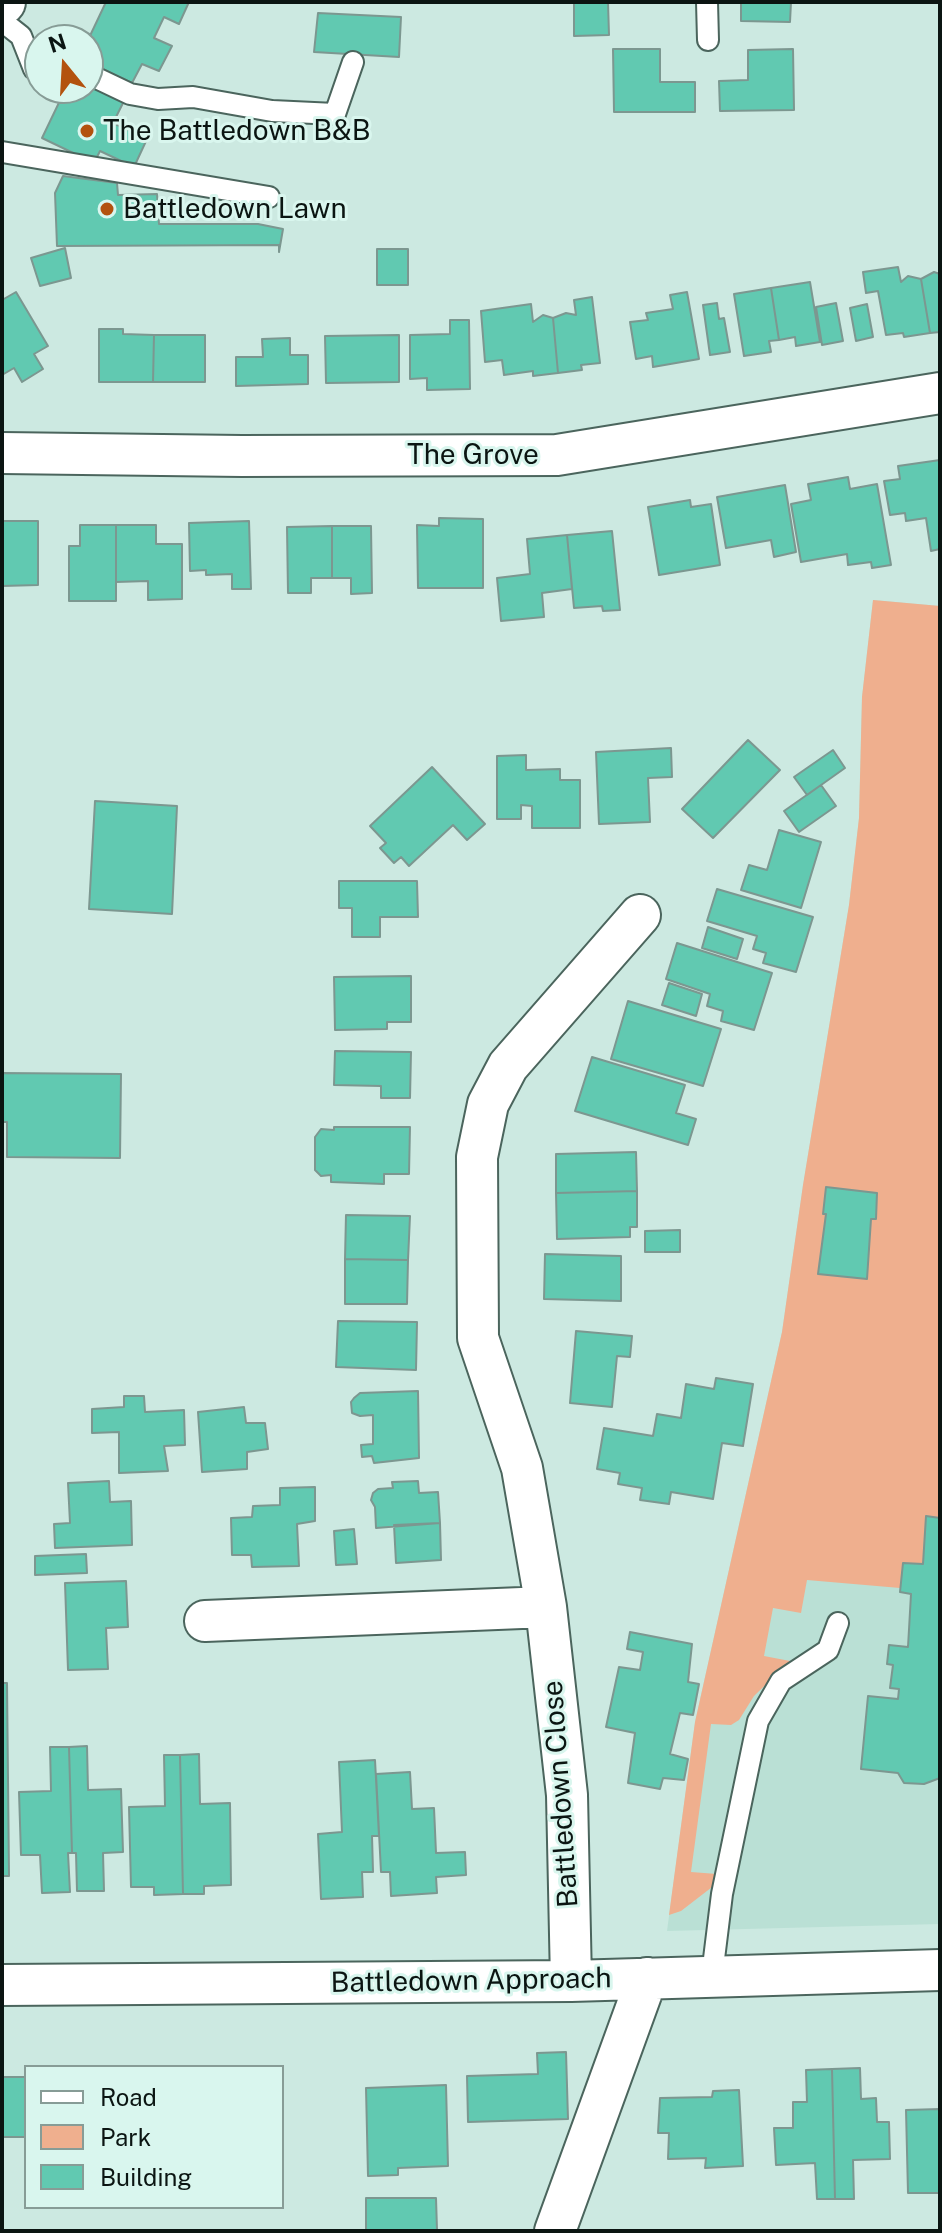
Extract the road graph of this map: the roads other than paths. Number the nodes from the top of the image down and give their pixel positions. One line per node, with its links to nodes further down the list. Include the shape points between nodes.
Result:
1 (707, 2): 3 (lane)
2 (2, 21): 4 (lane)
3 (708, 40)
4 (24, 44)
5 (353, 62): 6 (lane, via 335,114 272,111 193,97 158,99)
6 (104, 82)
7 (2, 152): 8 (lane)
8 (269, 197)
9 (940, 393): 10 (street, The Grove, via 557,455)
10 (2, 453)
11 (640, 915): 12 (street, Battledown Close, via 508,1066 488,1104 477,1157 478,1338 522,1468)
12 (546, 1607): 13 (street); 18 (street, Battledown Close, via 567,1795)
13 (205, 1621)
14 (838, 1623): 16 (lane, via 828,1650 781,1681 758,1721 722,1894)
15 (940, 1970): 16 (street, Battledown Approach)
16 (712, 1975): 17 (street, Battledown Approach)
17 (647, 1978): 18 (street, Battledown Approach); 20 (street)
18 (571, 1981): 19 (street, Battledown Approach)
19 (2, 1985)
20 (555, 2231)

